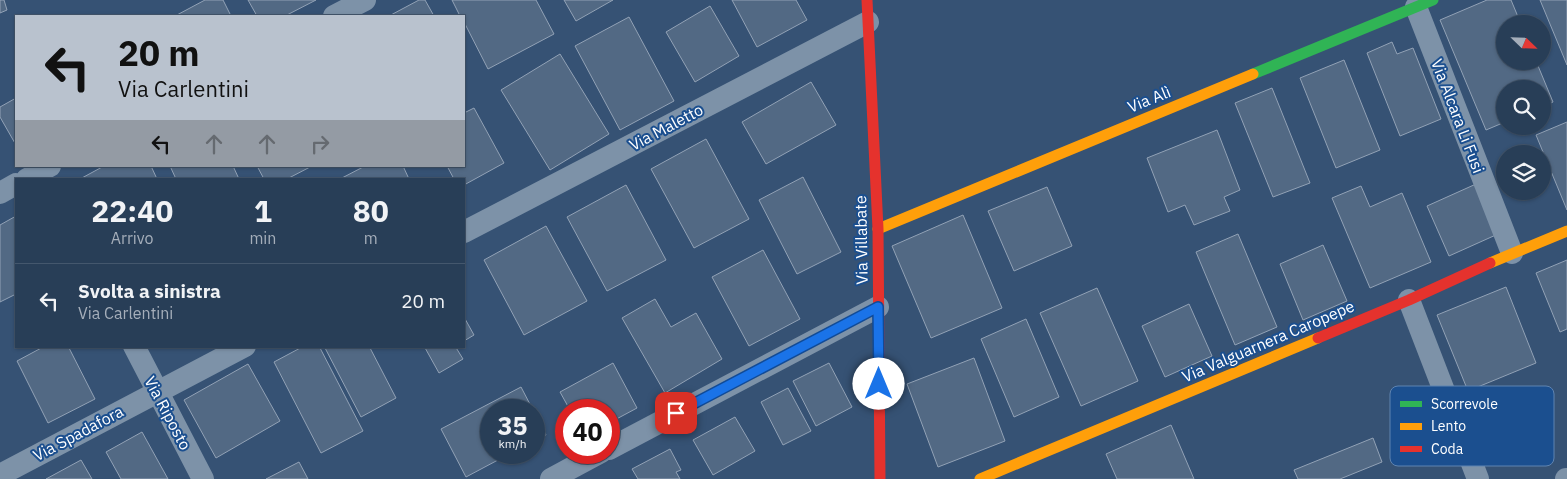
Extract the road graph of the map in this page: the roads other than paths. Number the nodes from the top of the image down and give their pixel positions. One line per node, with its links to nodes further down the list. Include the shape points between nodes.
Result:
1 (365, 0): 4 (street)
2 (1424, 4): 7 (street, Via Alì); 10 (street, Via Alcara Li Fusi)
3 (867, 11): 7 (street, Via Villabate); 8 (street, Via Maletto)
4 (336, 15)
5 (15, 185): 6 (street)
6 (0, 193)
7 (878, 229): 12 (street, Via Villabate)
8 (465, 231)
9 (1567, 231): 10 (street, Via Valguarnera Caropepe)
10 (1512, 253): 11 (street, Via Valguarnera Caropepe)
11 (1409, 300): 15 (street); 24 (street, Via Valguarnera Caropepe)
12 (878, 307): 17 (street); 23 (street, Via Villabate)
13 (135, 348): 16 (street, Via Riposto)
14 (241, 348): 16 (street)
15 (1442, 386)
16 (157, 392): 20 (street, Via Spadafora); 21 (street, Via Riposto)
17 (620, 443)
18 (579, 464): 22 (street)
19 (1473, 466): 25 (street)
20 (0, 474)
21 (203, 479)
22 (551, 479)
23 (880, 479)
24 (980, 479)
25 (1478, 479)

